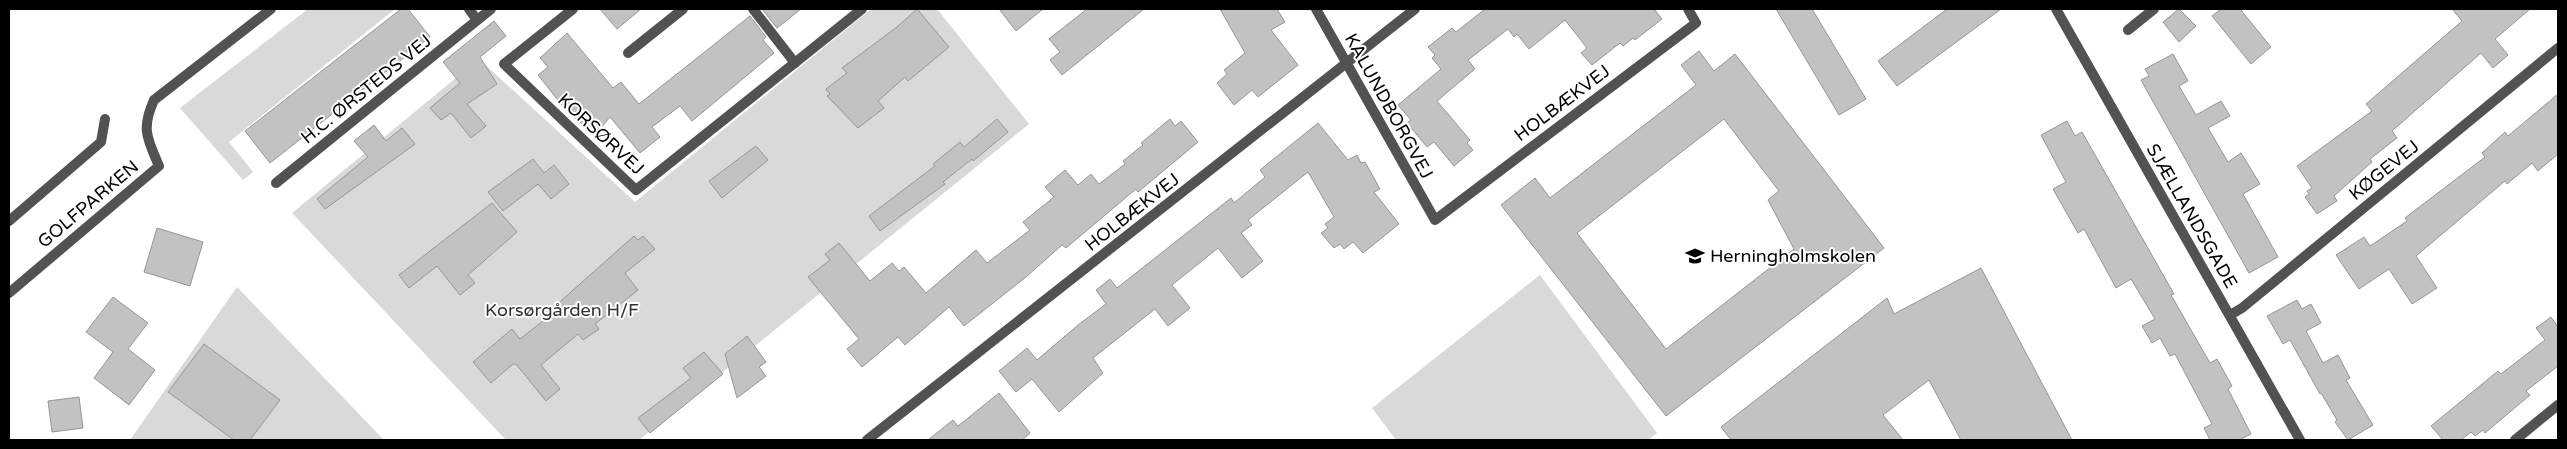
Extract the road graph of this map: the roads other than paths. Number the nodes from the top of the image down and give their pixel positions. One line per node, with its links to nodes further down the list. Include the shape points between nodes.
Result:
1 (271, 9): 23 (street, GOLFPARKEN, via 154,100 146,118 145,133 159,166)
2 (468, 9): 13 (street)
3 (491, 9): 13 (street, H.C. ØRSTEDS VEJ)
4 (574, 9): 17 (street, KORSØRVEJ, via 504,64 636,190)
5 (682, 9): 16 (street)
6 (754, 9): 17 (street)
7 (862, 9): 17 (street, KORSØRVEJ)
8 (1316, 9): 18 (street, KALUNDBORGVEJ)
9 (1415, 9): 18 (street, HOLBÆKVEJ)
10 (1688, 9): 21 (street, HOLBÆKVEJ, via 1696,23)
11 (2056, 9): 24 (street, SJÆLLANDSGADE)
12 (2154, 9): 14 (street)
13 (477, 20): 20 (street, H.C. ØRSTEDS VEJ)
14 (2128, 30)
15 (2558, 48): 24 (street, KØGEVEJ)
16 (628, 53)
17 (795, 62)
18 (1347, 64): 21 (street, KALUNDBORGVEJ); 26 (street, HOLBÆKVEJ)
19 (105, 119): 22 (street, via 101,142)
20 (276, 183)
21 (1435, 220)
22 (9, 221)
23 (9, 293)
24 (2230, 315): 27 (street, SJÆLLANDSGADE)
25 (2558, 405): 28 (street)
26 (867, 440)
27 (2300, 440)
28 (2516, 440)

